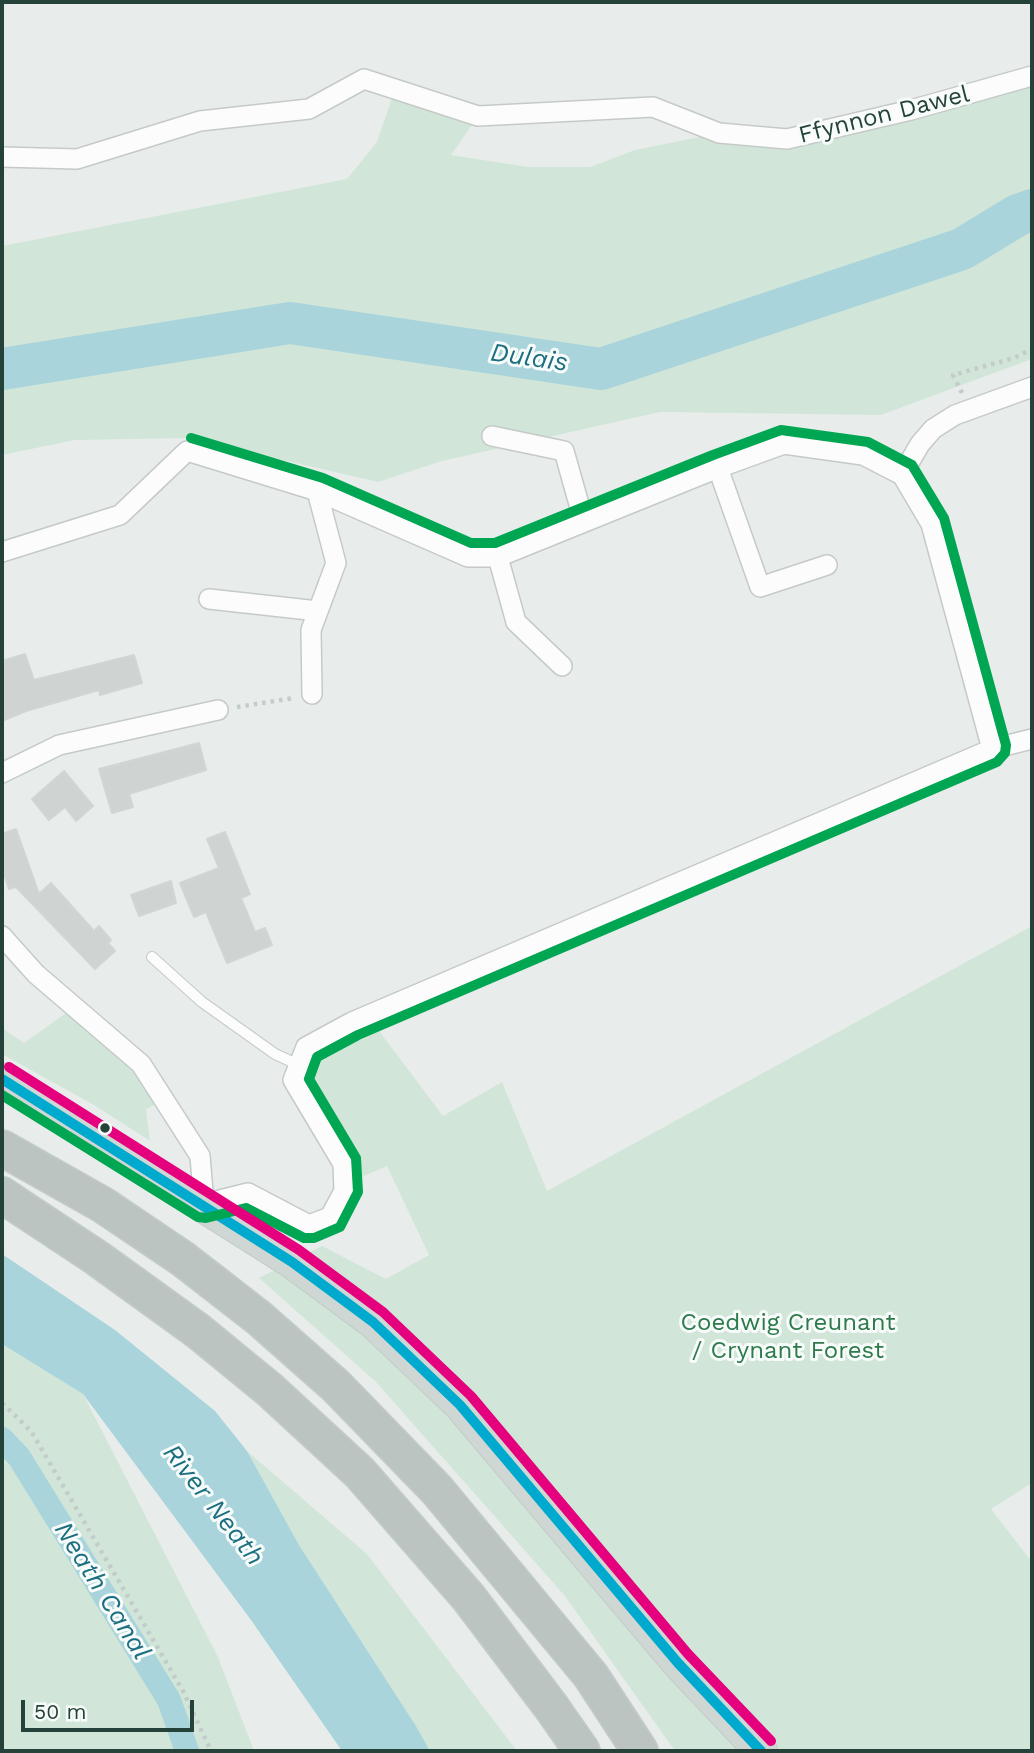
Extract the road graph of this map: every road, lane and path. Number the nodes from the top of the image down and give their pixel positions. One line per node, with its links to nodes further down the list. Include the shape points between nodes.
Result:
1 (1032, 76): 2 (street, Ffynnon Dawel, via 787,139 719,133 653,107 478,116 364,79 309,109 200,121 77,159)
2 (2, 157)
3 (1032, 349): 5 (path, via 953,375)
4 (1032, 387): 5 (street)
5 (970, 410): 8 (street, via 933,429)
6 (492, 436): 10 (street, via 564,451)
7 (718, 467): 8 (street, via 784,444 863,455); 10 (street); 13 (street, via 760,587)
8 (902, 475): 20 (street, via 931,524)
9 (317, 491): 11 (street, via 187,450 120,515); 12 (street, via 468,556); 15 (street, via 336,563)
10 (584, 522): 12 (street)
11 (2, 552)
12 (498, 557): 16 (street, via 516,622)
13 (827, 565)
14 (209, 599): 15 (street)
15 (318, 611): 17 (street, via 310,630)
16 (562, 666)
17 (312, 694): 18 (path)
18 (218, 710): 21 (street, via 59,745)
19 (1032, 739): 20 (street)
20 (992, 749): 24 (street, via 352,1022 306,1047)
21 (2, 773)
22 (2, 936): 28 (street, via 36,974 141,1064 200,1156)
23 (152, 957): 24 (lane, via 202,1002 275,1054)
24 (299, 1065): 28 (street, via 293,1080 343,1164 344,1191 330,1217 309,1225 248,1192)
25 (2, 1079): 28 (main road)
26 (2, 1148): 32 (highway, via 103,1205 183,1259 336,1385 437,1490 591,1676)
27 (2, 1195): 31 (highway, via 198,1331 360,1473 469,1598)
28 (204, 1204): 33 (main road, via 373,1322 460,1405 678,1663)
29 (2, 1402): 30 (path, via 32,1431 183,1691)
30 (211, 1751)
31 (582, 1751)
32 (640, 1751)
33 (761, 1751)

